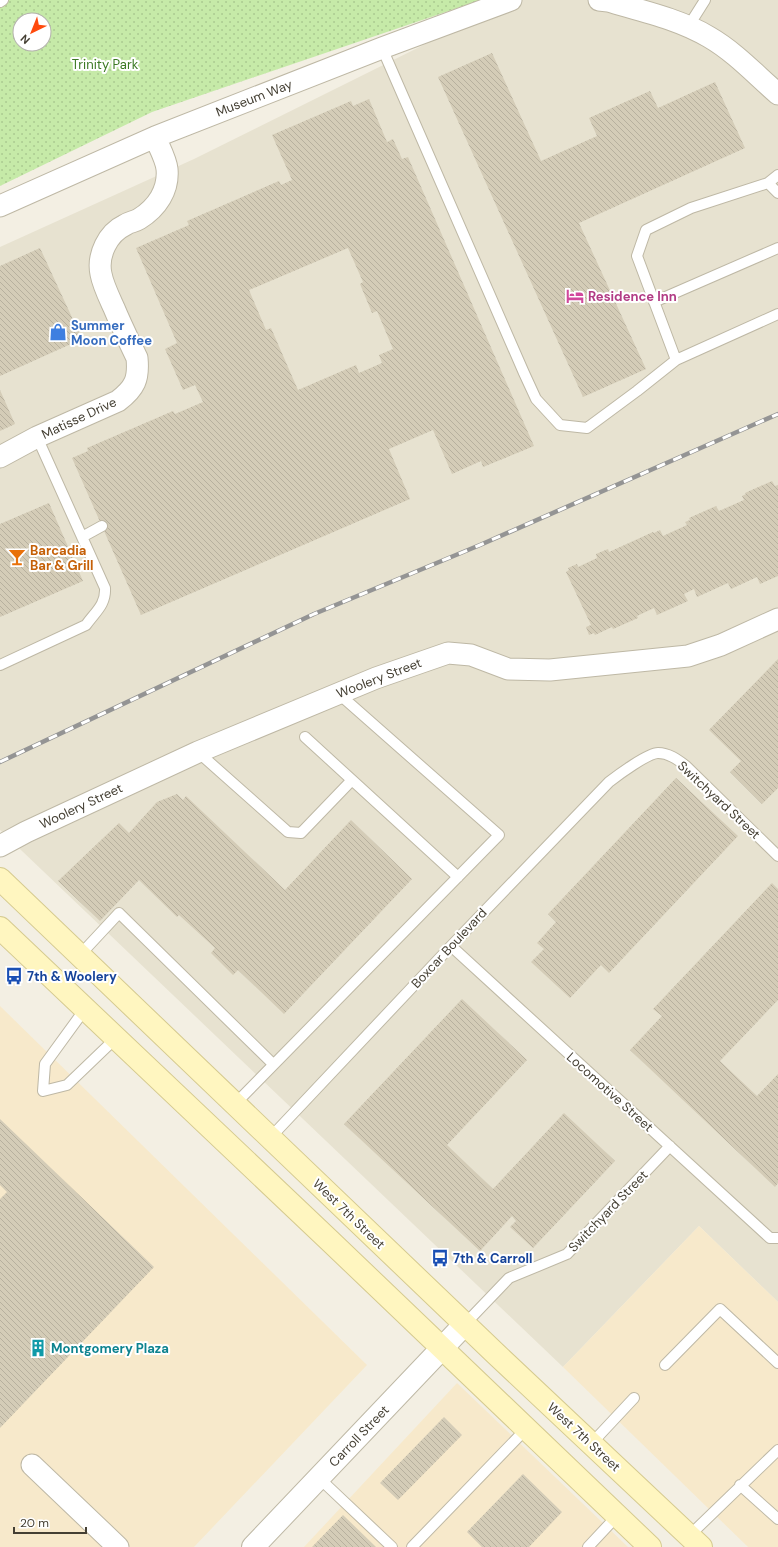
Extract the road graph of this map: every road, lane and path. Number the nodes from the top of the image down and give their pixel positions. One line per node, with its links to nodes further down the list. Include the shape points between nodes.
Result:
1 (3, 0): 5 (lane)
2 (511, 0): 7 (street, Museum Way)
3 (599, 0): 6 (street)
4 (705, 0): 6 (lane)
5 (0, 2)
6 (688, 27): 8 (street, via 710,37)
7 (382, 48): 9 (street, Museum Way); 17 (lane, via 536,399 560,426 586,428)
8 (778, 94)
9 (155, 137): 13 (street, Museum Way); 18 (street, Matisse Drive, via 167,168 166,184 160,199 151,211 124,225 113,234 105,245 101,259 100,273 105,287 137,358 138,371 135,383 128,394 118,401)
10 (778, 175): 11 (lane)
11 (768, 183): 12 (lane); 15 (lane, via 691,208 646,230 637,256)
12 (778, 194)
13 (0, 206)
14 (778, 248): 15 (lane)
15 (654, 302): 17 (lane)
16 (778, 314): 17 (lane)
17 (676, 360)
18 (36, 437): 19 (street, Matisse Drive); 21 (lane)
19 (0, 457)
20 (102, 526): 21 (lane)
21 (82, 537): 23 (lane, via 105,588 104,603 86,625)
22 (778, 619): 24 (street, Woolery Street, via 688,656 550,670 508,669 471,655 448,653)
23 (0, 665)
24 (339, 694): 26 (street, Woolery Street); 31 (lane, via 499,835)
25 (305, 737): 28 (lane)
26 (198, 752): 28 (lane, via 288,832 301,833); 29 (street, Woolery Street)
27 (634, 765): 30 (lane, Switchyard Street, via 656,753 670,756 686,766); 34 (lane, Boxcar Boulevard, via 609,782)
28 (352, 780): 31 (lane)
29 (0, 846)
30 (778, 856)
31 (458, 877): 38 (lane)
32 (0, 879): 35 (main road, West 7th Street)
33 (0, 928): 36 (main road)
34 (451, 946): 40 (lane, Boxcar Boulevard); 41 (lane, Locomotive Street)
35 (79, 956): 38 (lane, via 119,913); 39 (main road, West 7th Street)
36 (85, 1009): 37 (main road); 37 (lane, via 45,1064 44,1091 67,1085)
37 (116, 1038): 44 (main road)
38 (273, 1064): 39 (lane)
39 (235, 1104): 40 (main road, West 7th Street)
40 (270, 1138): 43 (main road, West 7th Street)
41 (670, 1146): 42 (lane, Locomotive Street); 43 (lane, Switchyard Street, via 567,1254 509,1278)
42 (774, 1238)
43 (465, 1324): 44 (street, Carroll Street); 49 (main road, West 7th Street)
44 (442, 1348): 48 (main road); 52 (street, Carroll Street)
45 (778, 1363): 46 (lane, via 720,1309)
46 (665, 1364)
47 (634, 1398): 49 (lane)
48 (526, 1429): 54 (main road); 60 (lane)
49 (591, 1444): 56 (main road, West 7th Street)
50 (778, 1450): 53 (lane)
51 (32, 1464): 57 (street)
52 (319, 1478): 58 (street, Carroll Street); 59 (lane)
53 (740, 1485): 55 (lane); 56 (lane)
54 (617, 1516): 61 (lane); 62 (main road)
55 (778, 1519)
56 (695, 1541)
57 (118, 1547)
58 (253, 1547)
59 (392, 1547)
60 (412, 1547)
61 (588, 1547)
62 (650, 1547)

